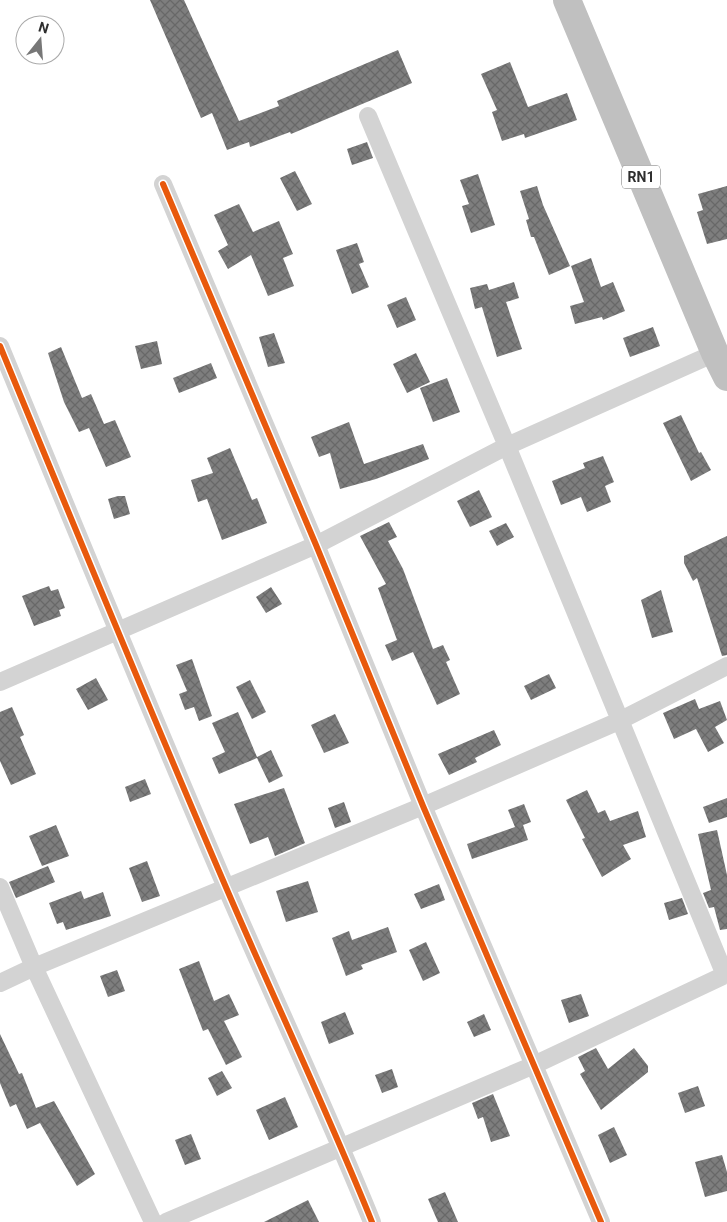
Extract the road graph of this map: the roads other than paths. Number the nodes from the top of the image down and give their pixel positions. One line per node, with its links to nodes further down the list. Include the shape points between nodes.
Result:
1 (567, 0): 5 (highway, RN1)
2 (368, 116): 7 (street)
3 (164, 184): 8 (street)
4 (0, 346): 9 (street)
5 (715, 353): 6 (highway, RN1); 7 (street)
6 (727, 377)
7 (507, 446): 8 (street); 12 (street)
8 (316, 545): 9 (street); 13 (street)
9 (117, 632): 11 (street); 15 (street)
10 (727, 666): 12 (street)
11 (0, 682)
12 (619, 721): 13 (street); 17 (street)
13 (423, 806): 15 (street); 19 (street)
14 (0, 887): 16 (street)
15 (226, 887): 16 (street); 20 (street)
16 (34, 967): 18 (street); 21 (street)
17 (726, 975): 19 (street)
18 (0, 983)
19 (534, 1065): 20 (street); 24 (street)
20 (342, 1147): 22 (street); 23 (street)
21 (153, 1222)
22 (166, 1222)
23 (372, 1222)
24 (602, 1222)

